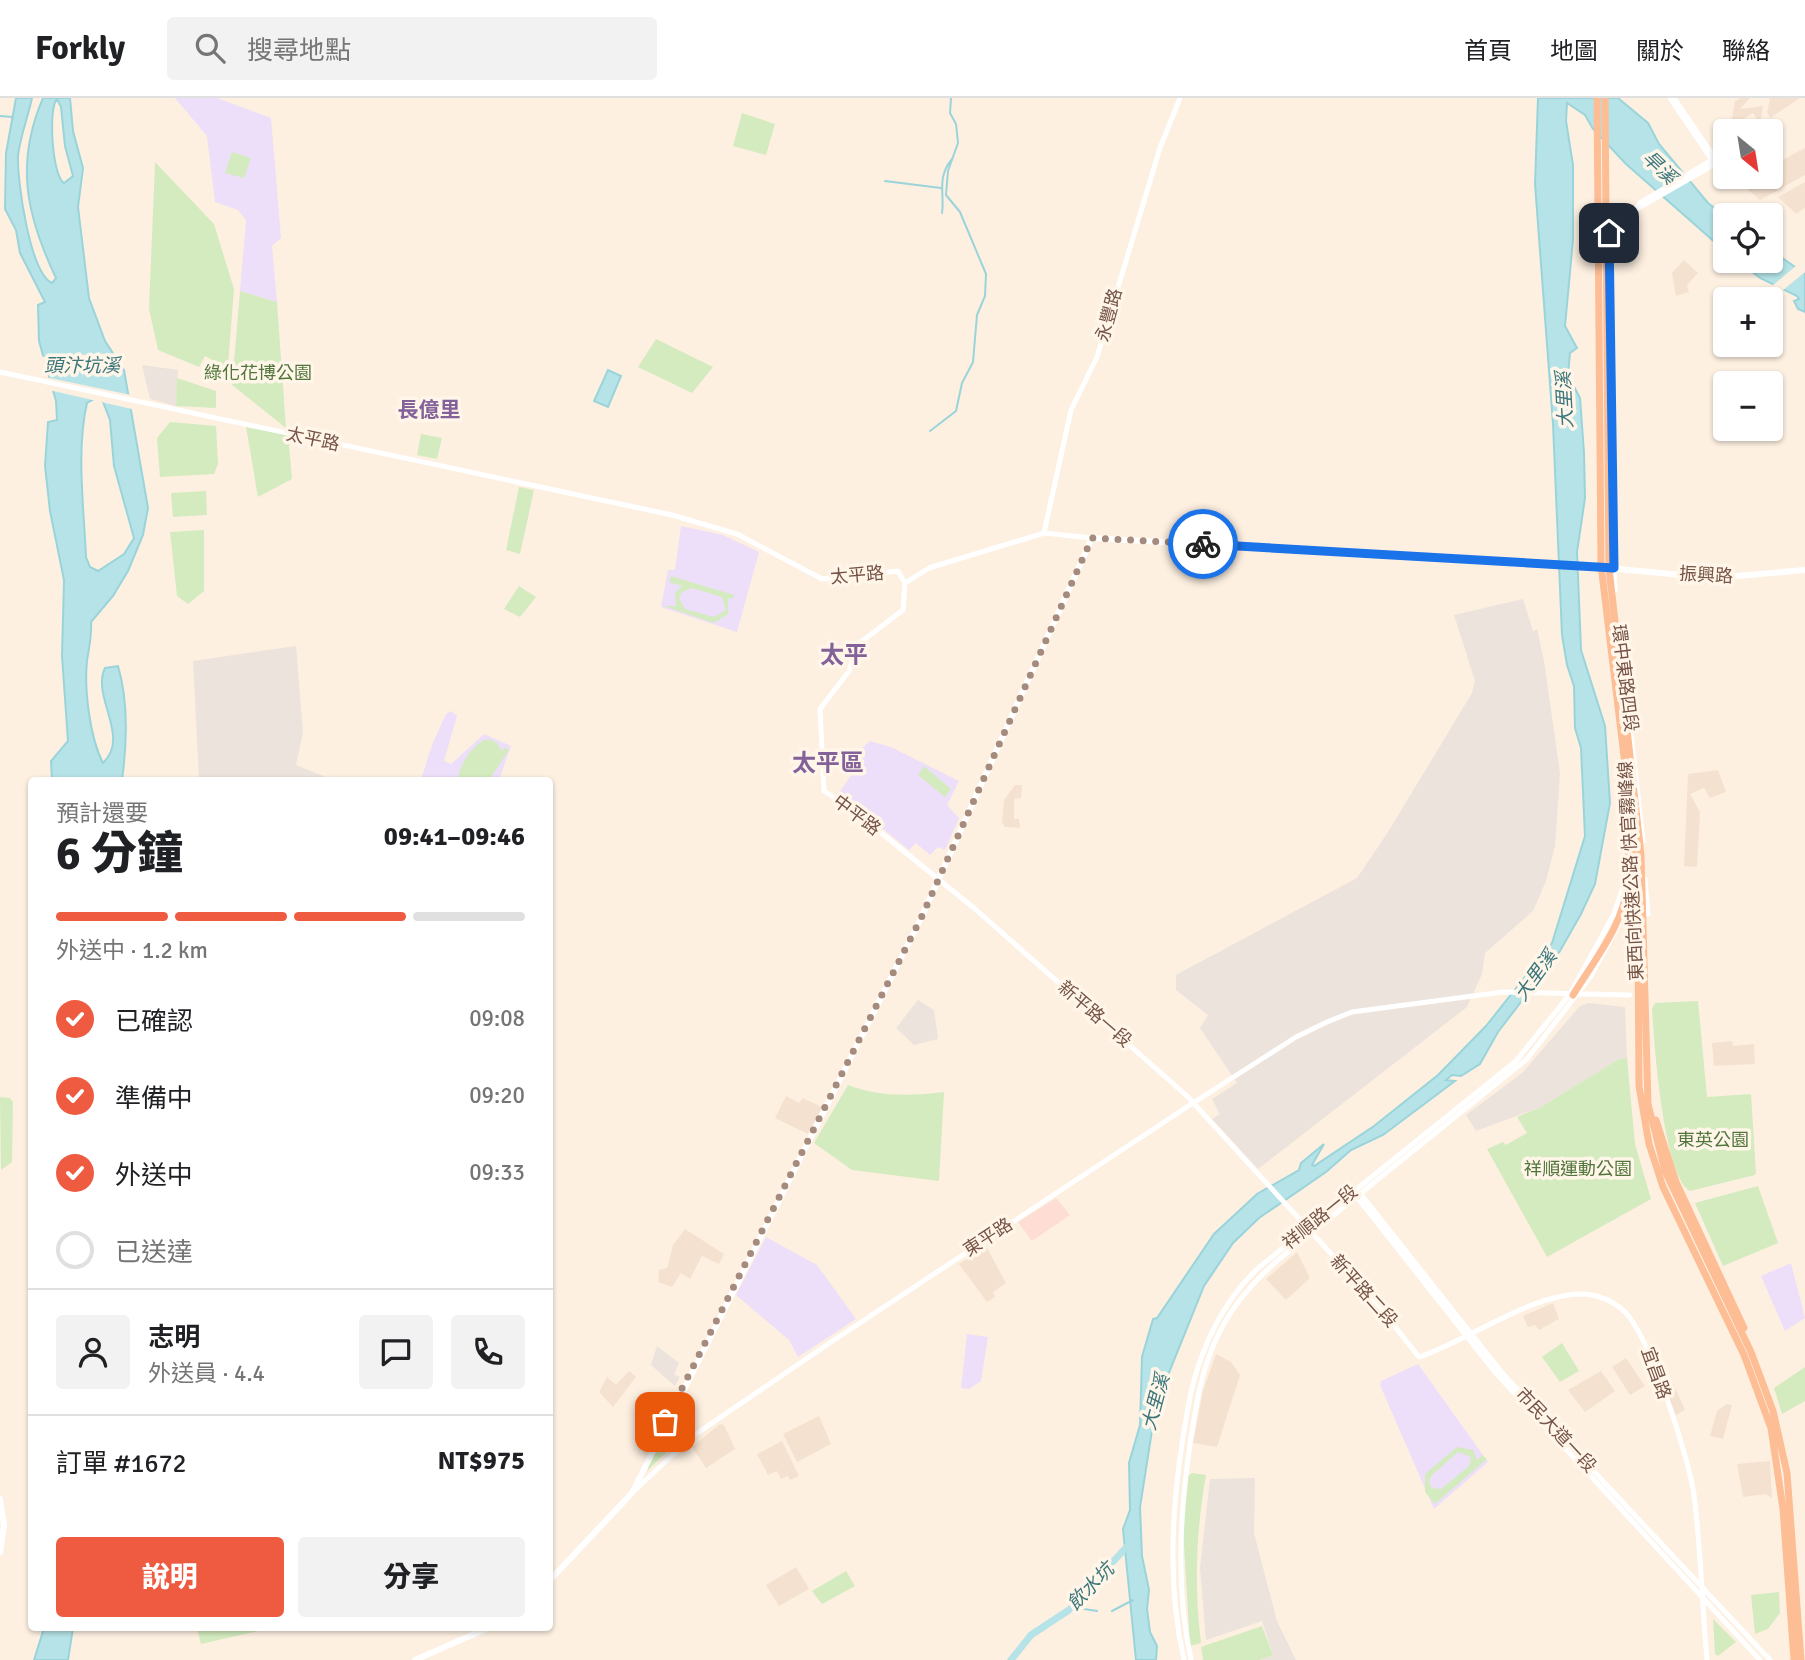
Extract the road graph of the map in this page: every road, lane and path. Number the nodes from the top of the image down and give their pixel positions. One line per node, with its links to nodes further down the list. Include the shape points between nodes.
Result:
1 (1181, 98): 6 (street, 永豐路, via 1160,148 1097,357 1071,410)
2 (1597, 98): 12 (highway, 東西向快速公路 快官霧峰線, via 1601,565)
3 (1605, 98): 20 (highway, 東西向快速公路 快官霧峰線, via 1609,568 1642,855)
4 (1672, 98): 9 (street, 環中東路四段, via 1714,162 1640,203 1614,222 1609,233)
5 (0, 372): 11 (street, 太平路, via 672,515 737,534 822,579 898,571)
6 (1044, 533): 7 (street, 太平路); 11 (street, 太平路, via 929,568)
7 (1092, 538): 8 (main road, 太平路); 16 (main road)
8 (1537, 563): 9 (main road, 振興路)
9 (1610, 568): 10 (main road, 振興路, via 1730,579); 13 (street, 環中東路四段)
10 (1805, 570)
11 (905, 583): 14 (street, 中平路, via 903,610 857,645 849,671 820,709 823,787)
12 (1625, 760): 18 (highway, via 1628,878 1617,923); 41 (highway, 東西向快速公路 快官霧峰線, via 1638,938 1639,1086 1649,1144 1663,1187 1744,1354 1771,1428 1783,1509)
13 (1644, 859): 15 (street, 環中東路四段); 18 (street, 祥順路一段, via 1626,873 1614,914)
14 (916, 861): 16 (street, 新平路一段)
15 (1645, 876): 17 (street, 環中東路四段); 18 (street, 祥順路一段, via 1617,932)
16 (939, 879): 21 (street, 新平路一段); 28 (main road)
17 (1648, 914)
18 (1572, 994): 19 (street); 21 (street, 東平路, via 1481,994 1342,1015 1296,1037); 23 (street, 祥順路一段, via 1516,1061)
19 (1630, 995)
20 (1648, 1102): 26 (highway, via 1676,1182); 42 (highway, 東西向快速公路 快官霧峰線, via 1665,1171 1751,1352 1773,1411 1787,1473)
21 (1192, 1103): 22 (street, 新平路一段); 28 (street, 東平路, via 693,1436)
22 (1263, 1180): 24 (street, 新平路二段)
23 (1356, 1193): 24 (street, 祥順路一段); 25 (street, 市民大道一段)
24 (1309, 1230): 27 (street, 新平路二段, via 1377,1303); 36 (street, 祥順路一段, via 1240,1286 1217,1323 1196,1372 1174,1520 1175,1592); 37 (street, 祥順路一段, via 1241,1297 1203,1374 1186,1468 1180,1539 1181,1591)
25 (1468, 1335): 27 (street, 宜昌路); 32 (street, 市民大道一段); 32 (street, 宜昌路, via 1555,1297 1586,1294 1616,1304 1626,1313 1644,1340 1693,1492); 33 (street, 市民大道一段, via 1494,1371)
26 (1752, 1344)
27 (1419, 1357)
28 (632, 1493): 31 (main road, 東平路)
29 (0, 1499): 30 (main road, via 4,1526)
30 (0, 1552)
31 (553, 1577)
32 (1701, 1587): 33 (street, 宜昌路); 40 (street, 市民大道一段)
33 (1701, 1595): 38 (street, 宜昌路); 39 (street, 市民大道一段)
34 (481, 1631): 35 (main road)
35 (415, 1660)
36 (1184, 1660)
37 (1191, 1660)
38 (1707, 1660)
39 (1760, 1660)
40 (1770, 1660)
41 (1794, 1660)
42 (1801, 1660)

